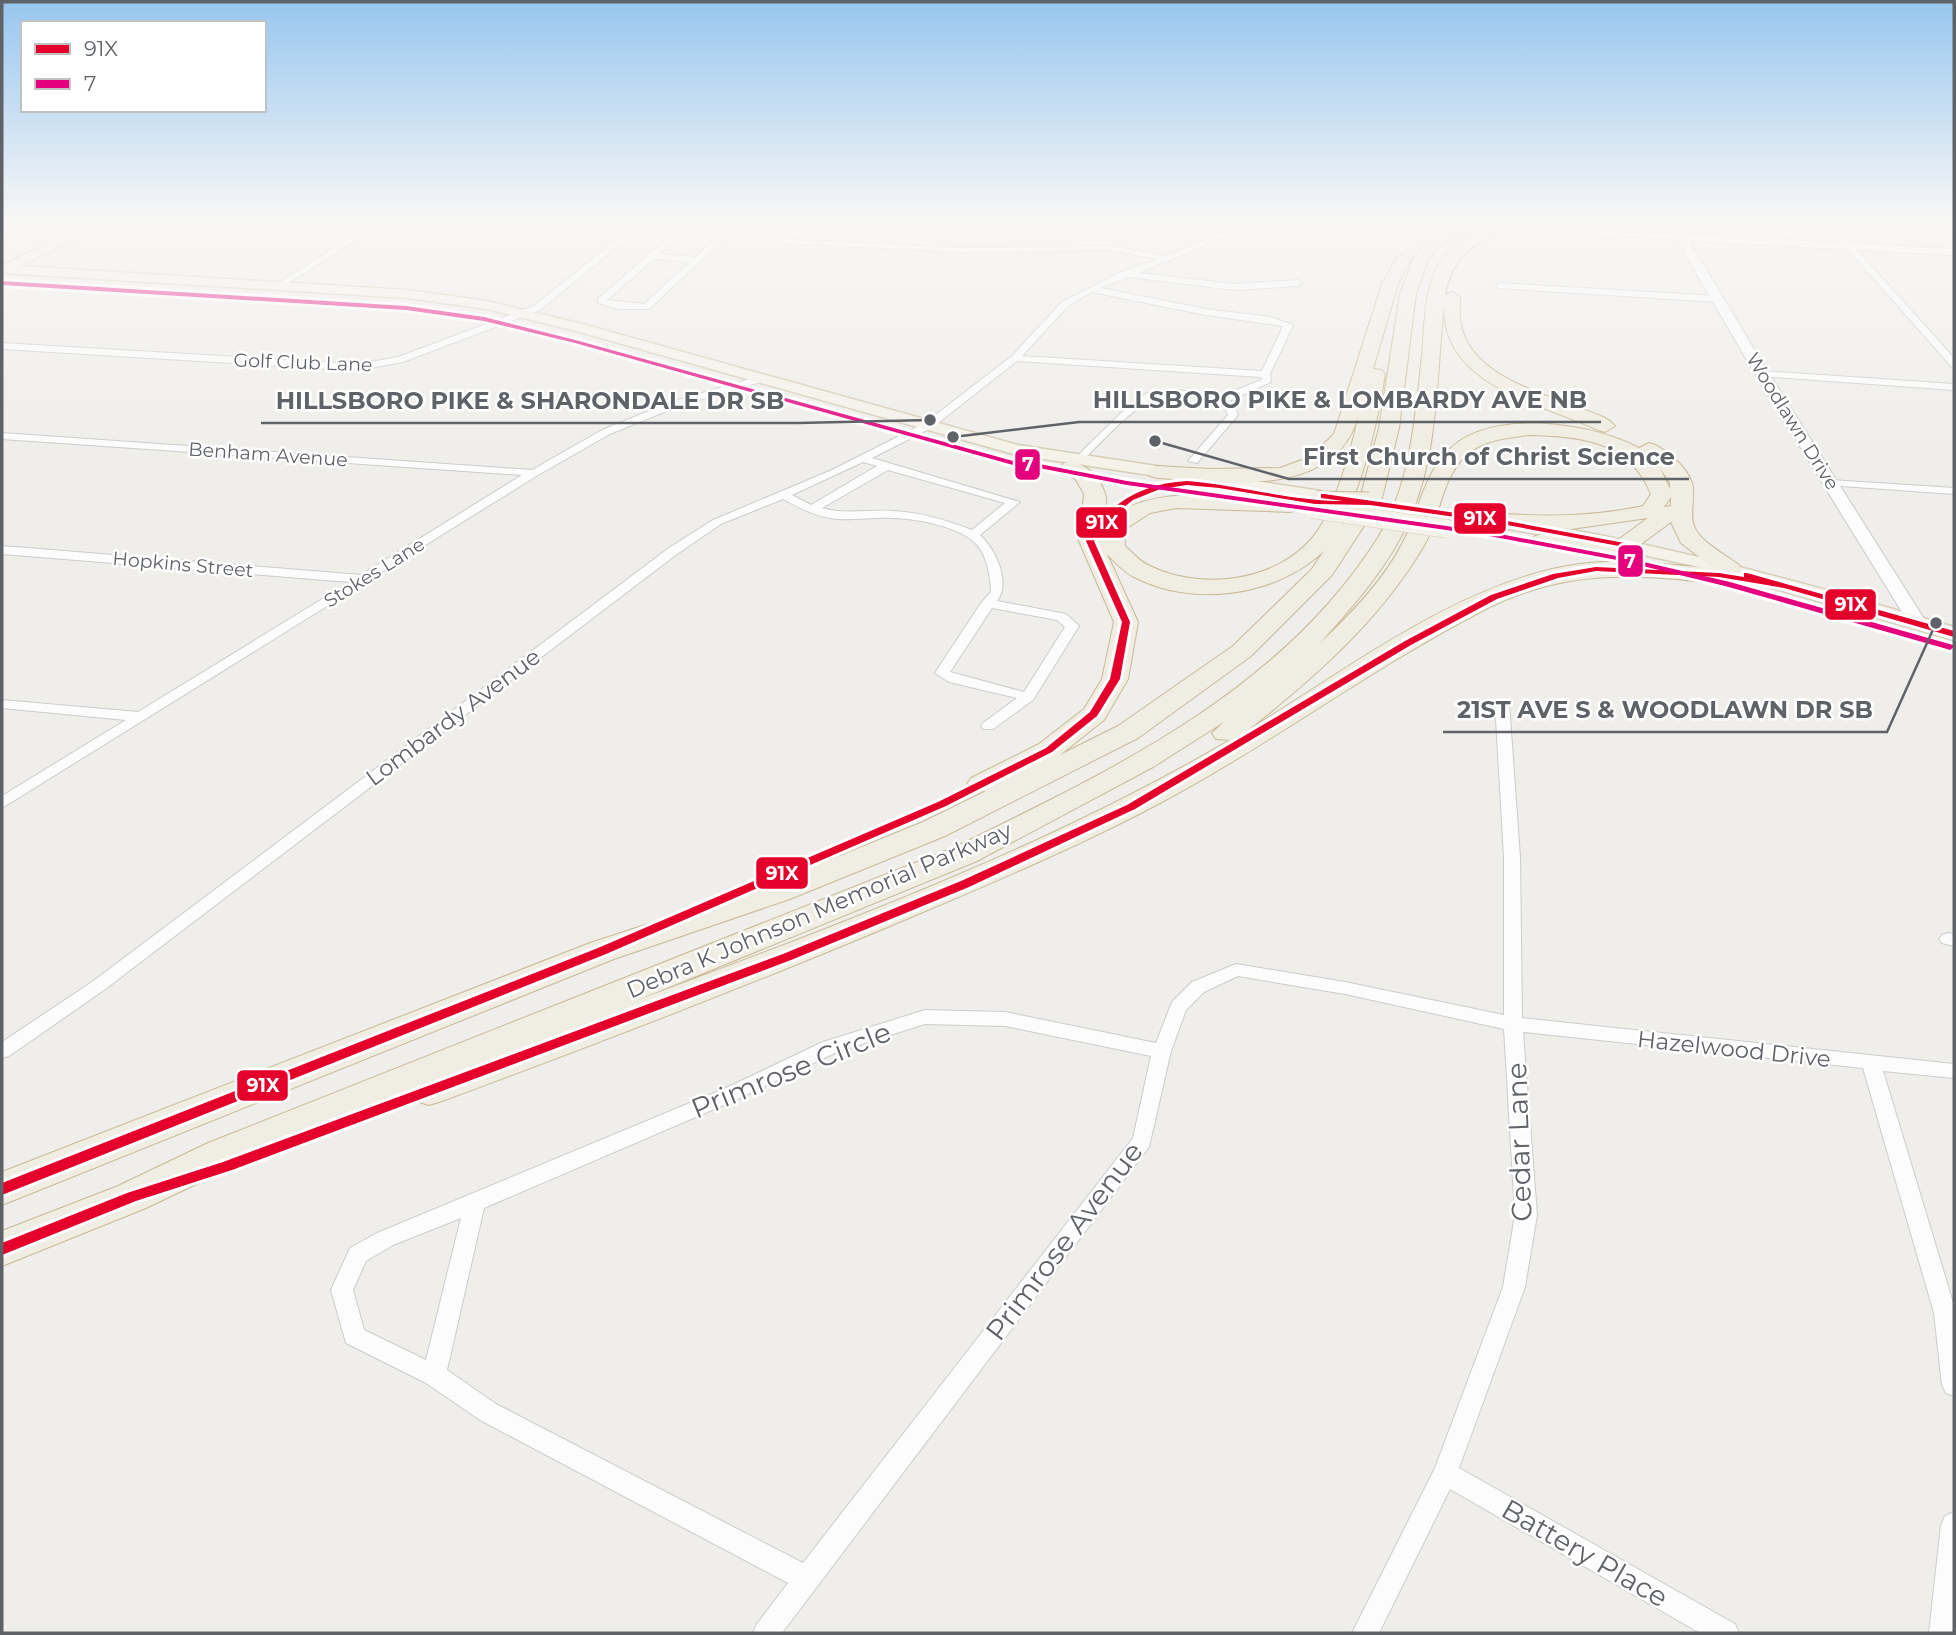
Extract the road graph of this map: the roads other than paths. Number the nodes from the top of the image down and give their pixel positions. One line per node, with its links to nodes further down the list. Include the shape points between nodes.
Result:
1 (419, 295): 16 (main road)
2 (553, 295): 16 (street, Golf Club Lane)
3 (607, 295): 4 (street, via 601,301 646,307)
4 (659, 295)
5 (1080, 295): 18 (street, Lombardy Avenue, via 1065,304)
6 (1121, 295): 20 (street, via 1288,325)
7 (1387, 295): 32 (highway, via 1343,436 1317,461 1283,474)
8 (1388, 295): 38 (highway, via 1367,428 1354,478 1322,540 1290,566 1253,582 1222,587 1191,586 1141,572 1114,548 1113,527 1144,507 1176,502)
9 (1408, 295): 60 (highway, Debra K Johnson Memorial Parkway, via 1389,428 1371,498 1320,575 1242,651 1128,732 934,829 779,892)
10 (1437, 295): 67 (highway, Debra K Johnson Memorial Parkway, via 1421,440 1408,502 1360,582 1326,622 1229,705 1072,801 966,854 222,1154)
11 (1453, 295): 39 (highway, via 1451,322 1456,342 1473,363 1505,383 1597,421 1658,454 1681,483)
12 (1656, 295): 15 (street)
13 (1716, 295): 15 (main road, Woodlawn Drive)
14 (1893, 295): 19 (street)
15 (1718, 299): 21 (main road, Woodlawn Drive)
16 (525, 313): 17 (street, Golf Club Lane, via 400,360 359,367); 22 (main road)
17 (2, 346)
18 (1015, 358): 20 (street); 25 (street, Lombardy Avenue)
19 (1954, 364)
20 (1265, 374): 24 (street, via 1268,380)
21 (1763, 374): 23 (street); 33 (main road, Woodlawn Drive)
22 (764, 378): 25 (main road); 31 (street, Stokes Lane, via 675,404 606,432)
23 (1954, 387)
24 (1222, 400): 28 (street, via 1233,415); 29 (street, via 1150,395)
25 (929, 425): 27 (street, Lombardy Avenue); 29 (main road, via 1017,450 1027,457)
26 (2, 436): 31 (street, Benham Avenue)
27 (863, 459): 30 (street); 35 (street, Lombardy Avenue)
28 (1193, 461)
29 (1074, 464): 32 (main road); 43 (highway, via 1095,494)
30 (883, 465): 40 (street); 44 (street, via 1014,502)
31 (534, 473): 49 (street, Stokes Lane)
32 (1163, 479): 36 (highway); 38 (main road); 43 (highway, via 1105,516)
33 (1831, 483): 34 (street); 51 (main road, Woodlawn Drive)
34 (1954, 491)
35 (781, 493): 40 (street); 62 (street, Lombardy Avenue, via 717,522 673,551 98,986)
36 (1316, 502): 37 (highway, bridge); 38 (main road); 42 (main road, bridge)
37 (1369, 503): 42 (main road)
38 (1290, 505)
39 (1680, 506): 46 (highway); 48 (highway, via 1689,538)
40 (812, 509): 44 (street, via 836,516 892,514 937,521)
41 (1491, 520): 42 (main road); 46 (main road); 59 (highway, via 1594,523 1651,511 1662,494 1654,472 1637,455 1575,432 1499,433 1466,446 1447,464 1414,544 1336,644 1194,758)
42 (1451, 522): 45 (main road)
43 (1092, 531): 60 (highway, via 1090,541 1126,622 1115,679 1094,714 1049,750 942,804)
44 (973, 535): 50 (street, via 985,546 997,580 997,593)
45 (1518, 539): 46 (highway); 48 (main road)
46 (1625, 545): 48 (main road)
47 (2, 550): 49 (street, Hopkins Street)
48 (1725, 572): 51 (main road); 59 (highway, via 1576,571 1489,599 1131,807)
49 (365, 579): 56 (street, Stokes Lane)
50 (987, 603): 53 (street, via 942,673); 53 (street, via 1061,617 1072,626)
51 (1917, 622): 52 (main road)
52 (1954, 634)
53 (1028, 697): 57 (street)
54 (1502, 703): 61 (street, Cedar Lane, via 1512,857)
55 (2, 704): 56 (street)
56 (141, 717): 58 (street, Stokes Lane)
57 (988, 726)
58 (2, 803)
59 (965, 884): 67 (highway, via 502,1065)
60 (602, 951): 66 (highway, Debra K Johnson Memorial Parkway)
61 (1514, 1024): 63 (street, Primrose Avenue, via 1236,970 1198,987 1178,1007); 64 (street, Hazelwood Drive); 72 (street, Cedar Lane, via 1526,1215 1514,1287)
62 (2, 1051)
63 (1161, 1051): 68 (street, Primrose Circle, via 1005,1019 925,1017 830,1047); 74 (street, Primrose Avenue, via 1142,1141)
64 (1871, 1064): 65 (street, Hazelwood Drive); 71 (street, via 1945,1313)
65 (1954, 1071)
66 (2, 1189)
67 (132, 1197): 69 (highway, Debra K Johnson Memorial Parkway)
68 (475, 1203): 70 (street); 70 (street, Primrose Circle, via 385,1239 358,1255 342,1290 354,1336)
69 (2, 1249)
70 (434, 1376): 74 (street, Primrose Circle, via 488,1412)
71 (1954, 1385)
72 (1445, 1473): 76 (street, Cedar Lane); 77 (street, Battery Place)
73 (1954, 1525): 78 (street)
74 (806, 1579): 75 (street, Primrose Avenue)
75 (766, 1633)
76 (1365, 1633)
77 (1726, 1633)
78 (1942, 1633)

